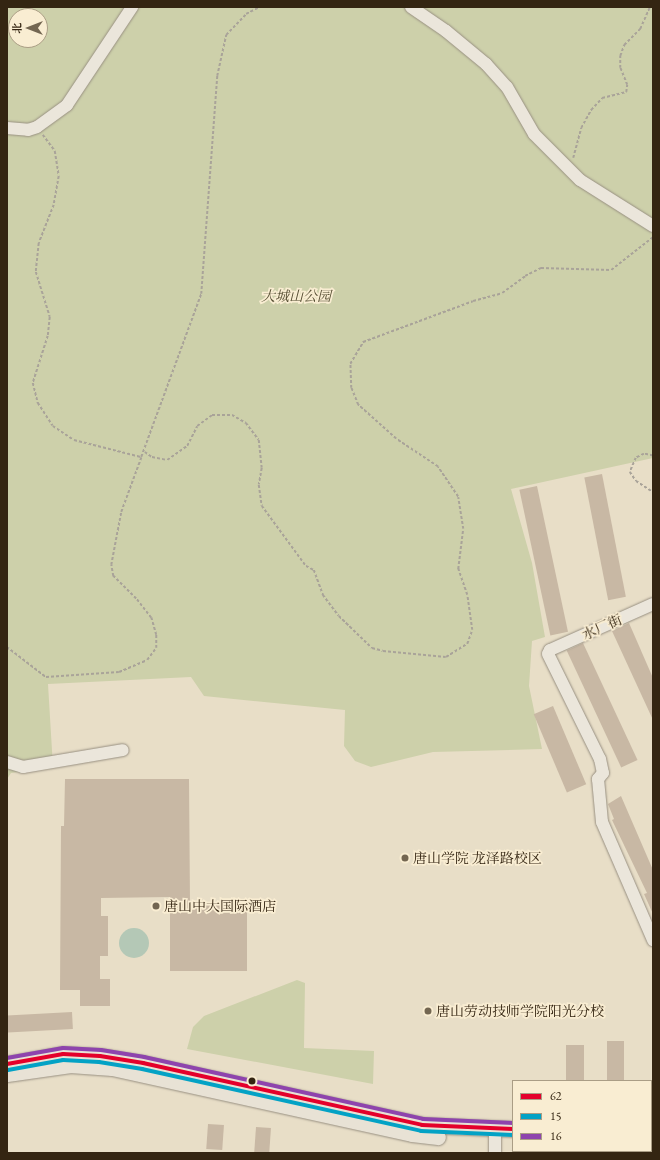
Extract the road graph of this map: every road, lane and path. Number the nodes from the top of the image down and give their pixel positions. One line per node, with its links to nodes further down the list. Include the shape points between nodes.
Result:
1 (132, 7): 5 (street, via 67,105)
2 (260, 7): 10 (path, via 246,14 226,35 217,76 201,294)
3 (411, 7): 8 (street, via 446,31 486,64 507,87 534,134 580,180)
4 (650, 7): 7 (path, via 640,29 624,45 620,56 620,68 627,85 626,92 602,98 591,110 573,148)
5 (37, 127): 6 (street, via 28,130); 12 (path, via 55,151 59,176 54,204 39,243 36,272 50,317 48,336 33,382 38,404 53,426 74,440)
6 (7, 128)
7 (572, 164)
8 (653, 226)
9 (653, 237): 10 (path, via 611,270 541,268 502,293 473,301 363,342 350,364 351,388 358,405 396,439 438,467 458,497 463,529 458,569 467,595 472,630 467,644 446,657 372,648 339,616 323,595 314,570 306,566 262,506 259,485 262,468 258,440 246,423 232,415 212,415 197,426 187,446 167,460 152,458)
10 (145, 452): 12 (path)
11 (653, 456): 13 (path, via 644,454 636,458 630,472 636,481)
12 (141, 458): 15 (path, via 121,512 111,565 113,576 136,598 151,618 156,635 156,648 147,660 119,672 46,677)
13 (653, 492)
14 (653, 604): 18 (street, 水厂街, via 550,650 548,654 600,759 603,773 598,779 602,822)
15 (7, 647)
16 (123, 750): 17 (street, via 23,767)
17 (7, 762)
18 (653, 940)
19 (7, 1064): 22 (main road, via 63,1054 143,1062 422,1125)
20 (7, 1074): 22 (main road, via 70,1066 112,1068 412,1134)
21 (512, 1129): 22 (main road)
22 (495, 1134): 23 (main road); 24 (street)
23 (512, 1138)
24 (495, 1153)

